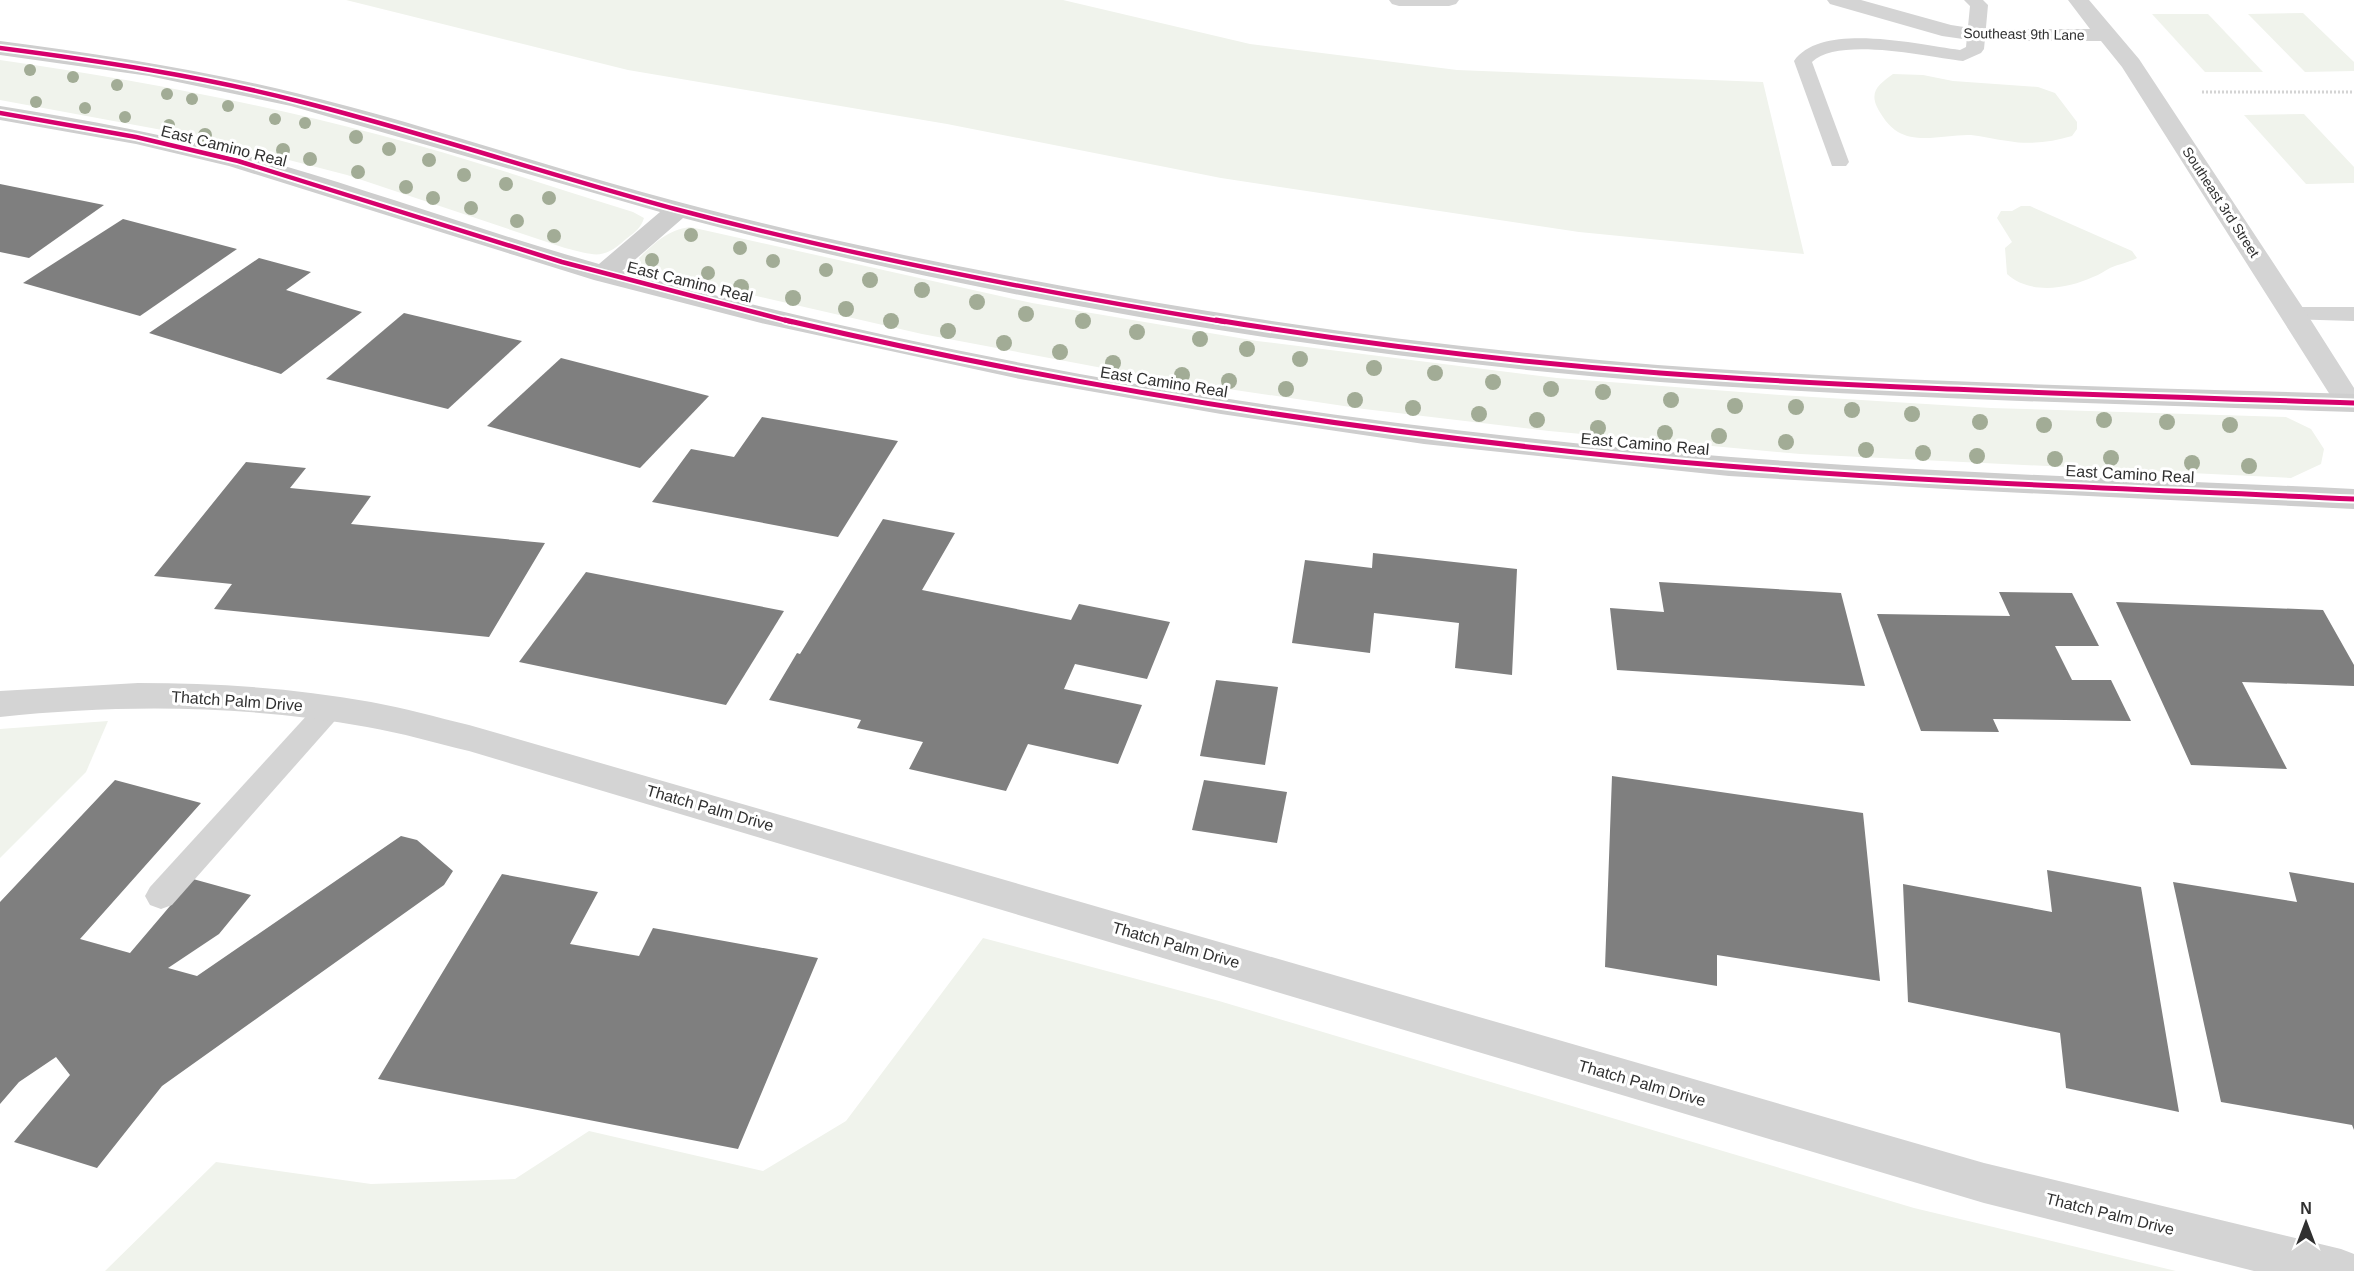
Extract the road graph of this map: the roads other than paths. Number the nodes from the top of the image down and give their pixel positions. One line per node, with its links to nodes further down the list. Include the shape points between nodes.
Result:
1 (1400, 0): 2 (street)
2 (1449, 0)
3 (1837, 0): 6 (street, Southeast 9th Lane)
4 (1973, 0): 6 (lane, via 1979,5)
5 (2078, 0): 7 (street, Southeast 3rd Street)
6 (1977, 35): 7 (street, Southeast 9th Lane); 10 (lane, via 1975,49 1963,56 1844,45 1815,50 1803,61)
7 (2108, 35): 13 (street, Southeast 3rd Street, via 2131,64)
8 (0, 48): 11 (street, via 128,66 289,98)
9 (0, 113): 12 (street, East Camino Real, via 116,134 262,168)
10 (1839, 162)
11 (678, 210): 12 (street); 15 (street, via 880,257 1123,305 1395,345 1656,373 1797,382)
12 (603, 274): 16 (street, East Camino Real, via 811,326 1024,372 1400,431 1728,465)
13 (2294, 314): 14 (lane); 15 (street, Southeast 3rd Street)
14 (2354, 314)
15 (2352, 405)
16 (2354, 499)
17 (0, 704): 18 (street, Thatch Palm Drive, via 153,695 263,700)
18 (330, 708): 19 (lane); 20 (street, Thatch Palm Drive, via 470,738 1984,1183)
19 (161, 896)
20 (2341, 1271)

